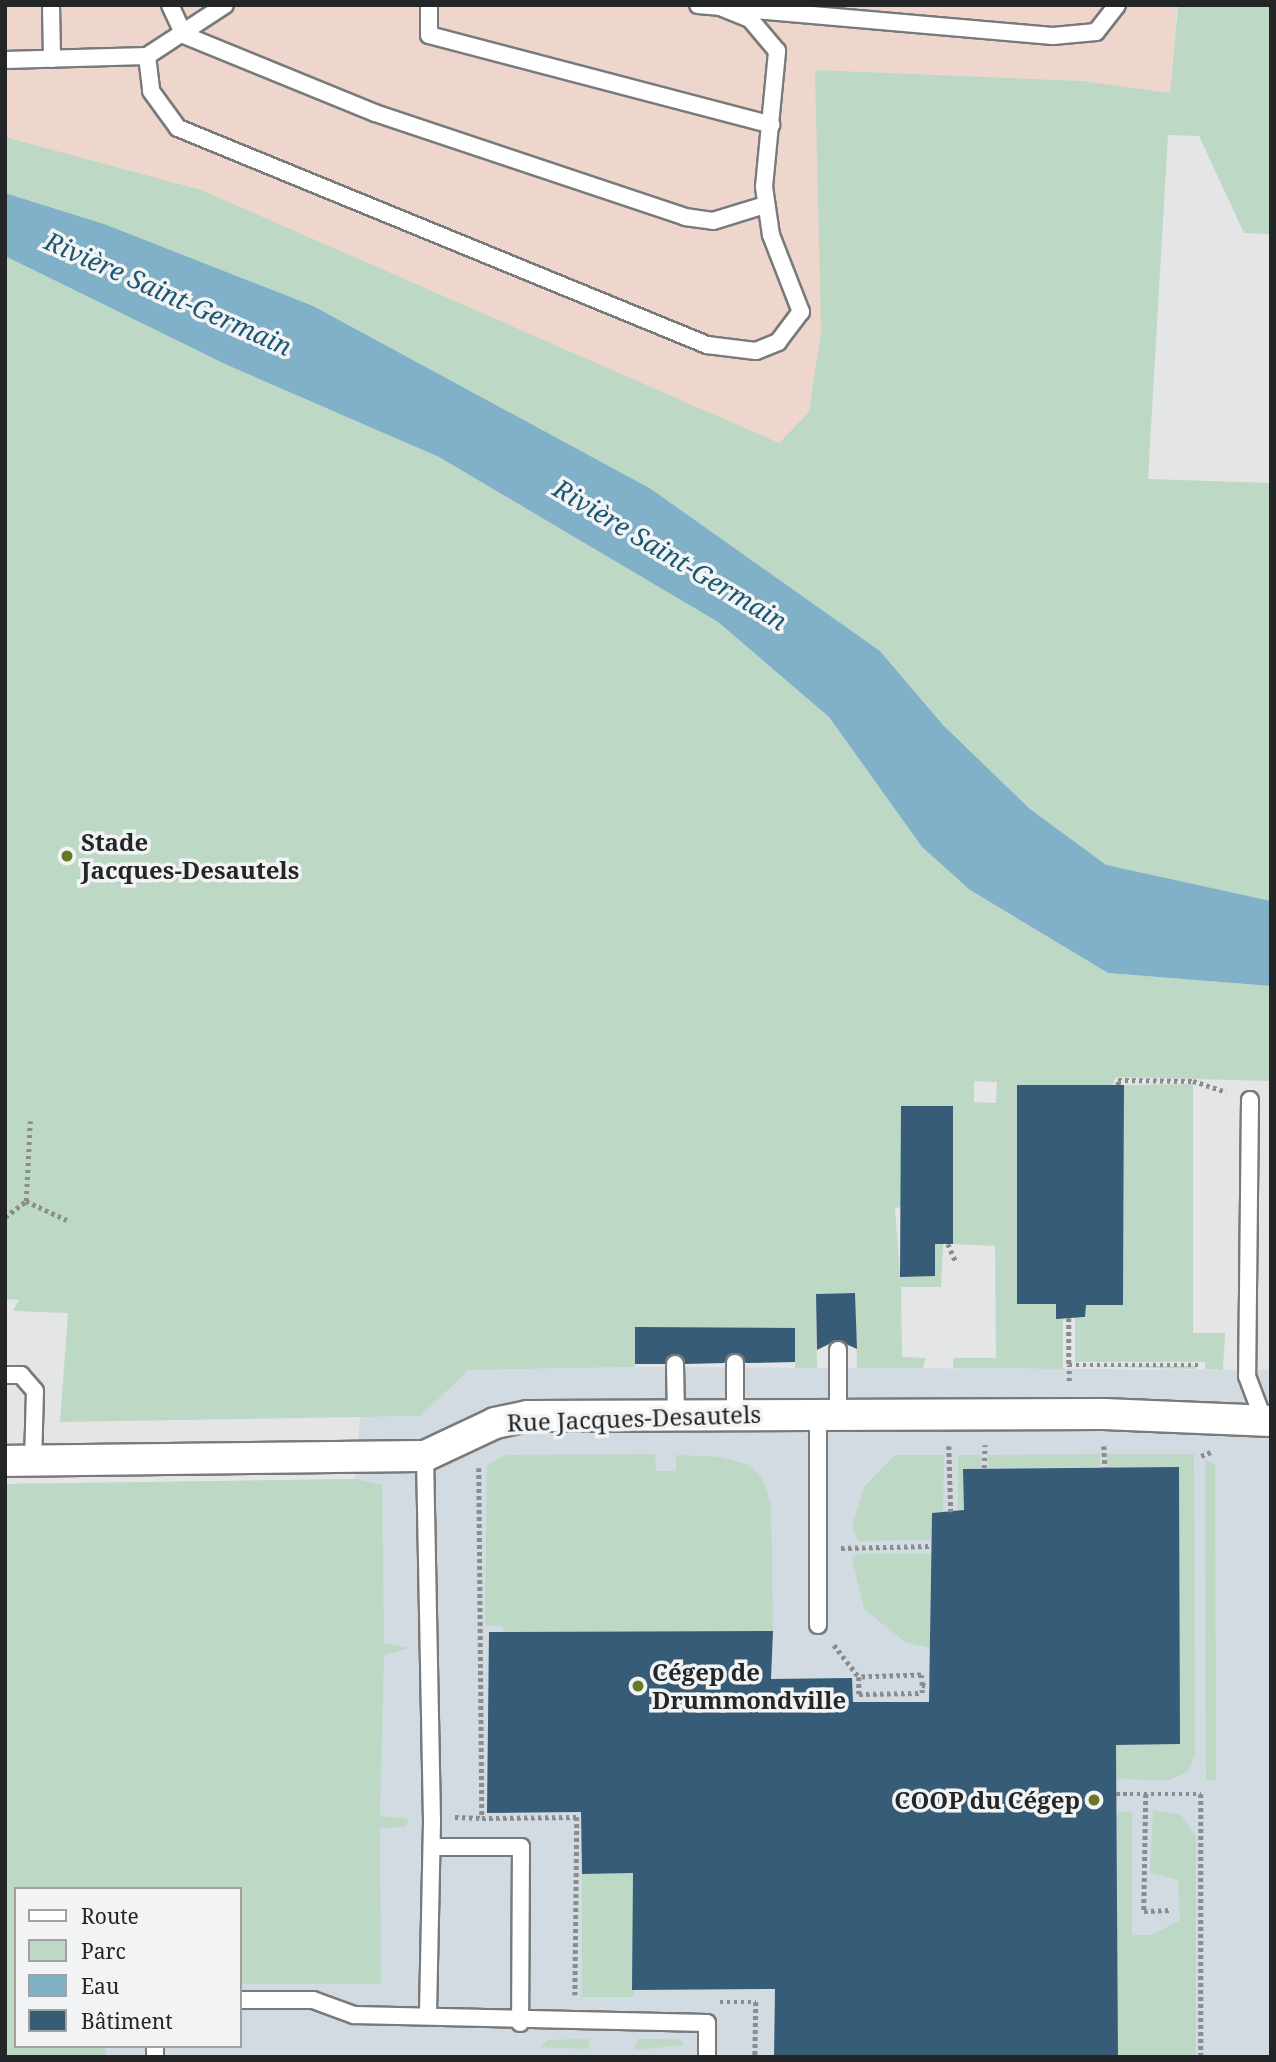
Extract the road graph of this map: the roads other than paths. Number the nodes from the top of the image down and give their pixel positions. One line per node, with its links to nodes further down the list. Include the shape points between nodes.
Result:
1 (51, 5): 10 (lane)
2 (170, 5): 8 (lane)
3 (225, 5): 8 (lane)
4 (429, 5): 12 (lane, via 429,35)
5 (698, 5): 7 (lane)
6 (1117, 5): 7 (lane, via 1096,32 1053,36)
7 (720, 7): 12 (lane, via 750,19 777,51)
8 (184, 35): 9 (lane); 13 (lane, via 376,113 685,217 713,221)
9 (147, 56): 10 (lane); 13 (lane, via 151,91 178,128 707,345 756,351 778,342 801,312)
10 (52, 59): 11 (lane)
11 (5, 60)
12 (771, 125): 13 (lane)
13 (765, 205)
14 (1250, 1100): 22 (lane, via 1247,1376)
15 (838, 1350): 19 (lane)
16 (735, 1363): 21 (lane)
17 (676, 1364): 20 (lane)
18 (5, 1375): 24 (lane, via 22,1375 35,1391)
19 (828, 1413): 21 (street, Rue Jacques-Desautels); 22 (street, Rue Jacques-Desautels, via 1196,1414); 25 (lane)
20 (676, 1414): 21 (street, Rue Jacques-Desautels); 23 (street, Rue Jacques-Desautels, via 510,1418)
21 (735, 1414)
22 (1267, 1421)
23 (425, 1456): 24 (street, Rue Jacques-Desautels); 26 (lane)
24 (19, 1461)
25 (818, 1625)
26 (432, 1847): 28 (lane); 29 (lane, via 521,1847)
27 (242, 2000): 28 (lane, via 313,2000 354,2015)
28 (428, 2015): 29 (lane)
29 (520, 2023): 30 (lane, via 707,2023)
30 (707, 2057)

